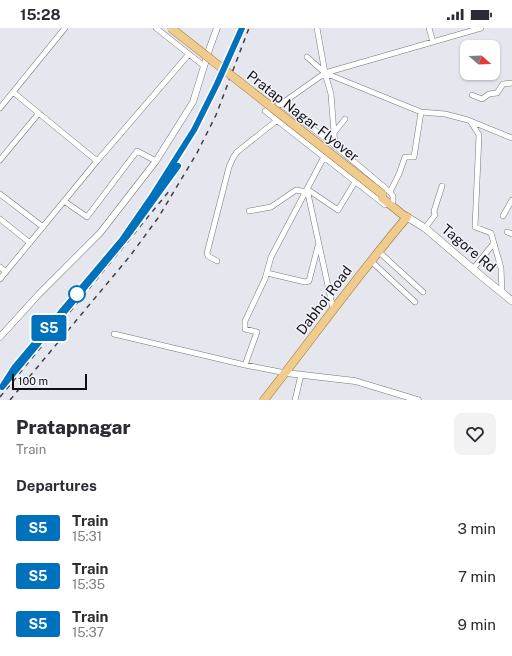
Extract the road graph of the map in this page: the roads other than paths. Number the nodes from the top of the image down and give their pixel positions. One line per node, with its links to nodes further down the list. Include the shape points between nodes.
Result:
1 (65, 28): 15 (street)
2 (156, 28): 10 (street)
3 (176, 28): 9 (street); 35 (main road, Pratap Nagar Flyover, bridge)
4 (218, 28): 9 (street)
5 (317, 28): 13 (street)
6 (429, 28): 8 (street)
7 (481, 28): 8 (street)
8 (433, 42): 13 (street)
9 (208, 53): 12 (street)
10 (189, 54): 12 (street); 29 (street)
11 (307, 57): 13 (street)
12 (204, 66): 30 (street, via 193,102)
13 (325, 73): 17 (street); 19 (street); 24 (street, via 331,94)
14 (512, 83): 16 (street, via 502,84 497,92 482,99)
15 (13, 92): 18 (street); 20 (street)
16 (472, 95)
17 (281, 104): 22 (street, via 265,111); 26 (street)
18 (0, 108)
19 (421, 112): 23 (street, via 445,114); 35 (street, via 414,157 405,157)
20 (39, 113): 28 (street); 29 (street)
21 (345, 119): 24 (street)
22 (276, 121): 27 (street); 48 (street, via 237,152 229,167 207,253)
23 (471, 122): 25 (street); 45 (street, via 479,135 476,227 491,233)
24 (333, 134): 26 (street)
25 (512, 138)
26 (335, 146): 35 (street)
27 (324, 157): 31 (street); 33 (street)
28 (0, 160)
29 (97, 161): 37 (street)
30 (156, 161): 37 (street, via 137,151 87,217); 61 (street, via 100,233)
31 (355, 182): 33 (street, via 338,210); 35 (street, via 386,206)
32 (442, 186): 43 (street, via 435,215)
33 (306, 191): 38 (street, via 296,190 271,207); 46 (street); 53 (street, via 271,257)
34 (0, 194): 42 (street)
35 (389, 199): 40 (main road, Pratap Nagar Flyover)
36 (512, 200): 39 (street)
37 (64, 202): 42 (street)
38 (249, 210)
39 (503, 216)
40 (408, 217): 43 (main road, Tagore Rd); 47 (main road, Dabhoi Road)
41 (0, 219): 44 (street)
42 (43, 227): 44 (street)
43 (425, 228): 51 (main road, Tagore Rd)
44 (30, 243): 52 (street)
45 (494, 243): 51 (street); 56 (street, via 501,268)
46 (319, 244): 53 (street, via 309,281); 59 (street)
47 (378, 251): 49 (main road, Dabhoi Road); 55 (street)
48 (217, 261)
49 (370, 261): 58 (street); 59 (main road, Dabhoi Road)
50 (0, 267): 52 (street)
51 (473, 269): 56 (main road, Tagore Rd)
52 (6, 272): 54 (street)
53 (267, 273): 62 (street, via 245,321 245,328 256,332)
54 (0, 279)
55 (423, 292)
56 (502, 292): 57 (main road, Tagore Rd)
57 (511, 298)
58 (415, 302)
59 (333, 309): 63 (main road, Dabhoi Road)
60 (114, 334): 62 (street)
61 (0, 336)
62 (245, 365): 63 (street)
63 (286, 372): 64 (street); 66 (main road, Dabhoi Road)
64 (301, 375): 65 (street, via 355,381); 67 (street)
65 (400, 398): 68 (street)
66 (264, 400)
67 (295, 400)
68 (418, 400)

